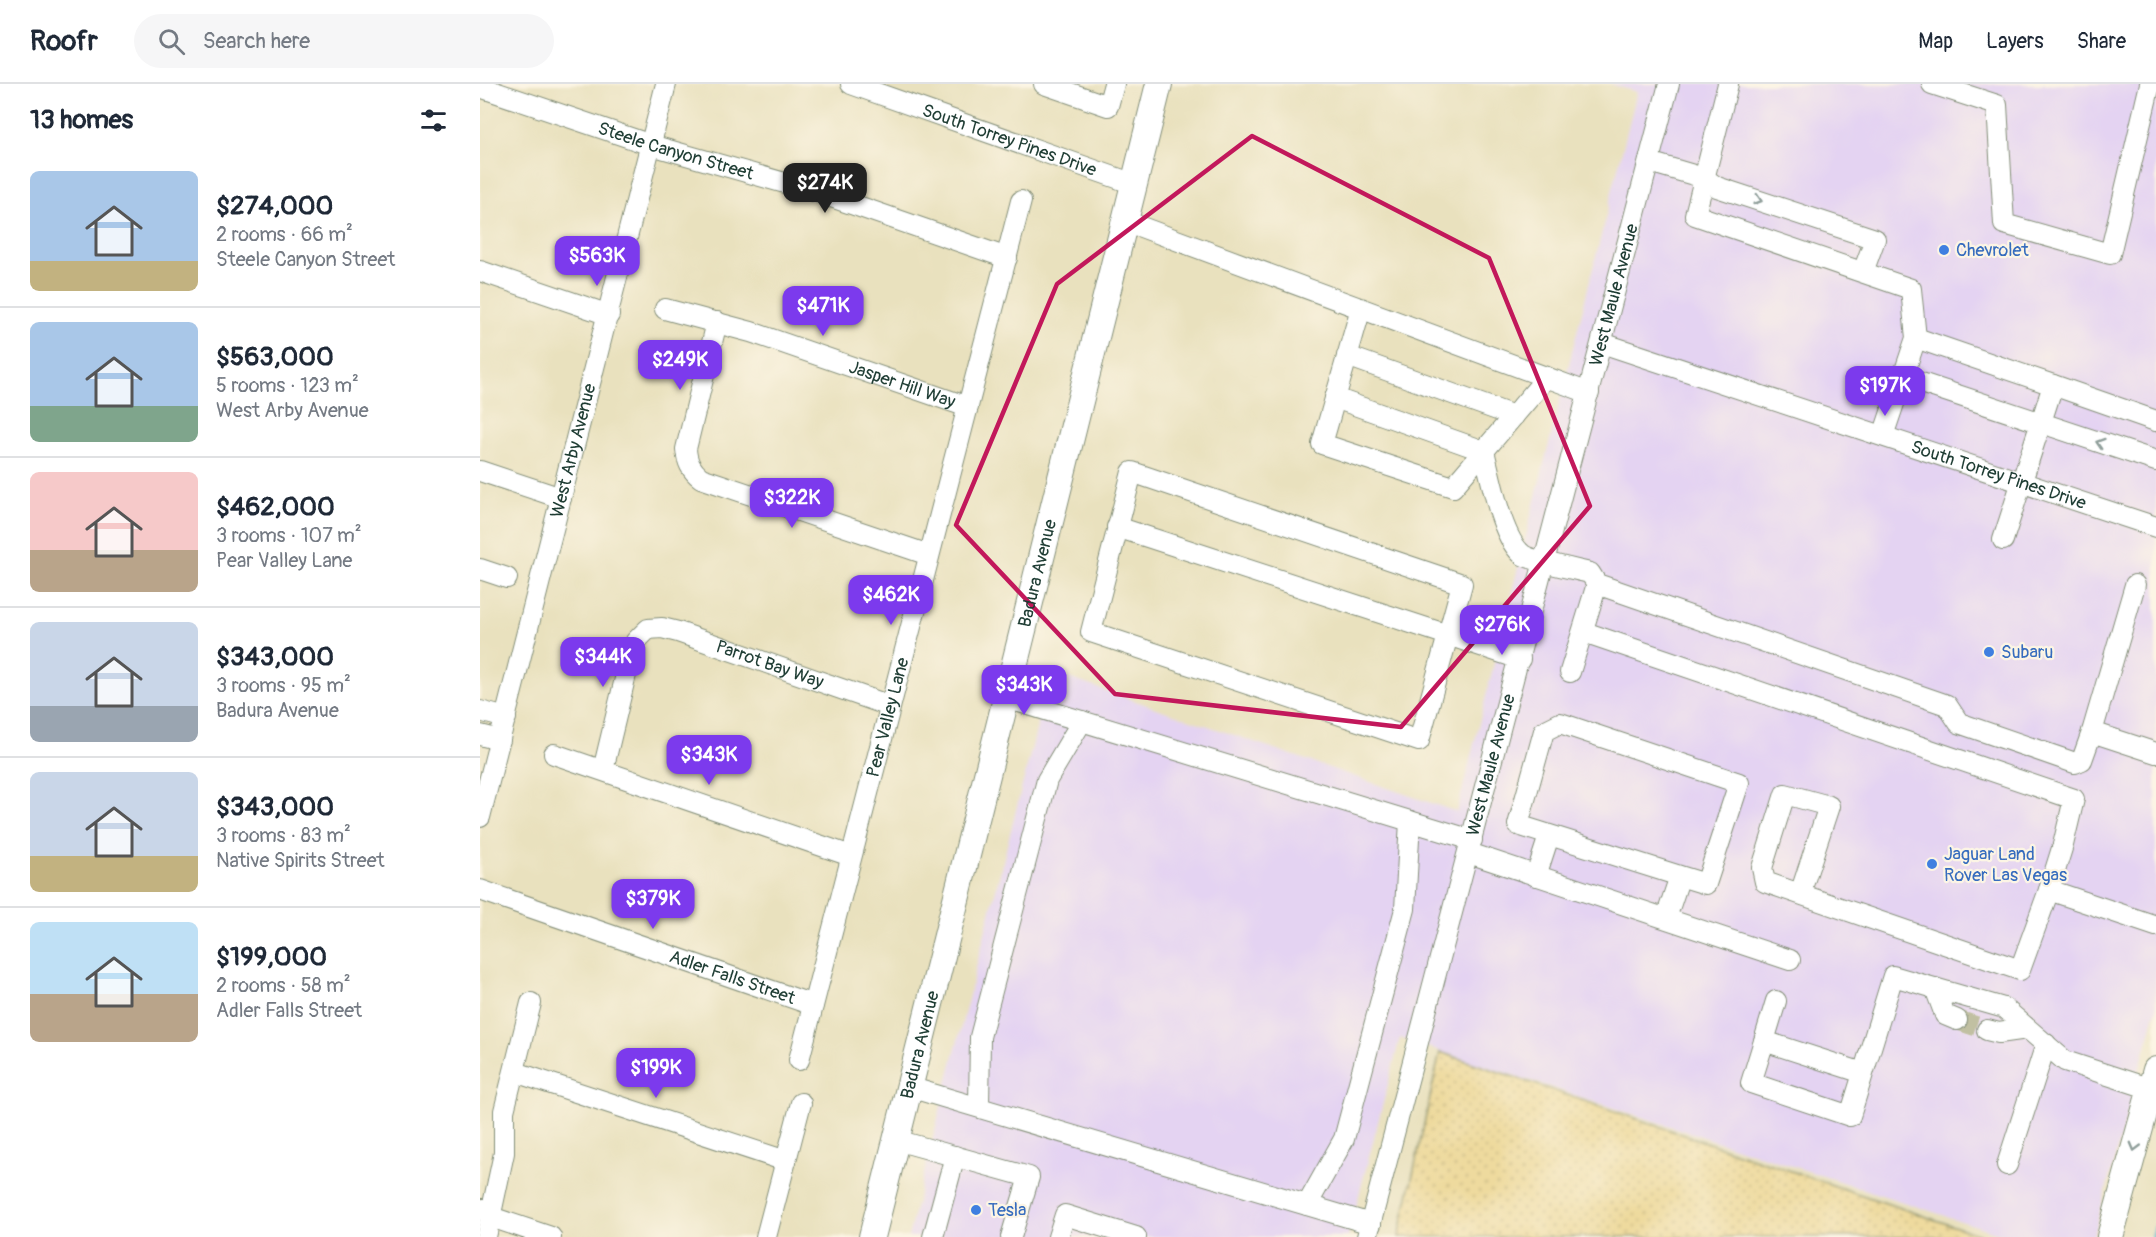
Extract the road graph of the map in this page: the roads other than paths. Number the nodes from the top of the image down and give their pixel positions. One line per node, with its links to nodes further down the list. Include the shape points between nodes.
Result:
1 (666, 84): 11 (street, West Arby Avenue)
2 (851, 84): 14 (street, South Torrey Pines Drive)
3 (1044, 84): 4 (street, via 1108,106)
4 (1114, 84)
5 (1159, 84): 14 (main road, Badura Avenue)
6 (1669, 84): 12 (street, West Maule Avenue)
7 (1728, 84): 13 (street)
8 (1932, 84): 9 (street, via 1997,105 2004,224 2110,254)
9 (2150, 84)
10 (480, 87): 11 (street, Steele Canyon Street)
11 (651, 145): 17 (street, Steele Canyon Street, via 820,192); 22 (street, West Arby Avenue)
12 (1649, 162): 13 (street); 25 (street, West Maule Avenue)
13 (1704, 178): 19 (street, via 1695,215); 19 (street, one-way to 19, via 1717,187 1875,239)
14 (1134, 184): 16 (main road, Badura Avenue)
15 (1021, 201): 17 (street, Pear Valley Lane)
16 (1125, 221): 20 (street); 55 (main road, Badura Avenue)
17 (1007, 258): 32 (street, Pear Valley Lane)
18 (480, 271): 22 (street)
19 (1863, 272): 24 (street, via 1911,289)
20 (1361, 308): 26 (street); 27 (street)
21 (665, 309): 23 (street, Jasper Hill Way)
22 (609, 315): 41 (street, West Arby Avenue)
23 (717, 322): 32 (street, Jasper Hill Way); 45 (street, via 686,449 693,472 701,478)
24 (1916, 338): 28 (street); 29 (street)
25 (1602, 343): 30 (street, West Maule Avenue); 36 (street, South Torrey Pines Drive)
26 (1347, 356): 31 (street); 33 (street)
27 (1547, 377): 30 (street); 33 (street)
28 (1903, 377): 35 (street); 36 (street)
29 (2053, 385): 34 (street); 35 (street)
30 (1589, 393): 46 (street, West Maule Avenue)
31 (1335, 398): 37 (street); 37 (street, via 1322,444 1453,487)
32 (968, 407): 45 (street, Pear Valley Lane)
33 (1514, 416): 37 (street)
34 (2156, 421)
35 (2040, 422): 38 (street, one-way to 35); 40 (street)
36 (1883, 436): 40 (street, South Torrey Pines Drive)
37 (1484, 451): 46 (street, via 1501,518 1513,543 1524,556)
38 (2156, 461)
39 (480, 471): 41 (street)
40 (2020, 482): 43 (street, South Torrey Pines Drive); 44 (street)
41 (561, 498): 58 (street, West Arby Avenue)
42 (1117, 527): 52 (street); 52 (street, via 1132,472 1462,584); 52 (street, via 1091,632 1419,741)
43 (2156, 527)
44 (2003, 540)
45 (929, 555): 56 (street, Pear Valley Lane)
46 (1545, 561): 49 (street, via 1590,573); 53 (street, West Maule Avenue)
47 (480, 569): 48 (street)
48 (507, 578)
49 (1598, 584): 51 (street); 60 (street, via 1947,705 1959,723 2075,763 2082,760)
50 (2135, 585): 60 (street)
51 (1584, 632): 54 (street); 73 (street, via 2074,799)
52 (1448, 636): 53 (street)
53 (1520, 659): 69 (street, West Maule Avenue)
54 (1570, 672)
55 (1006, 698): 59 (street); 92 (main road, Badura Avenue)
56 (890, 706): 65 (street, Parrot Bay Way, via 678,632 648,629 636,641 629,662); 70 (street, Pear Valley Lane)
57 (480, 711): 58 (street)
58 (506, 718): 62 (street, West Arby Avenue)
59 (1082, 721): 67 (street); 94 (street, via 1047,780 980,1037)
60 (2092, 732): 63 (street)
61 (480, 735): 62 (street)
62 (500, 740): 66 (street, West Arby Avenue)
63 (2156, 753)
64 (554, 754): 65 (street)
65 (603, 770): 70 (street)
66 (480, 817)
67 (1410, 821): 69 (street); 99 (street, via 1405,909 1347,1128)
68 (1549, 836): 71 (street); 72 (street); 72 (street, via 1518,825 1544,731 1560,723 1739,783 1706,884)
69 (1471, 847): 71 (street); 101 (street, West Maule Avenue)
70 (851, 855): 82 (street, Pear Valley Lane)
71 (1536, 876): 76 (street)
72 (1680, 876): 76 (street)
73 (2049, 890): 75 (street, via 2020,970); 77 (street)
74 (480, 891): 82 (street, Adler Falls Street)
75 (1800, 894): 75 (street, via 1765,882 1762,868 1785,794 1829,806)
76 (1666, 918): 78 (street)
77 (2156, 926)
78 (1790, 960)
79 (1935, 988): 83 (street, via 1945,1015); 84 (street, via 2004,1008); 90 (street, via 1893,976)
80 (1776, 1001): 86 (street)
81 (531, 1003): 89 (street)
82 (813, 1005): 88 (street, Pear Valley Lane)
83 (1957, 1020)
84 (2027, 1029): 85 (street, via 1999,1033); 87 (street)
85 (1988, 1030)
86 (1764, 1041): 90 (street); 90 (street, via 1751,1083 1850,1116)
87 (2046, 1044): 91 (street, via 2065,1061); 98 (street)
88 (798, 1060)
89 (515, 1072): 97 (street); 100 (street, via 504,1111 504,1153)
90 (1863, 1073)
91 (2153, 1079): 110 (main road, one-way to 110)
92 (909, 1087): 94 (street); 95 (main road, Badura Avenue)
93 (801, 1103): 97 (street)
94 (979, 1107): 99 (street)
95 (896, 1140): 96 (street); 105 (main road, Badura Avenue)
96 (955, 1156): 106 (street); 107 (street, via 1029,1177)
97 (786, 1161): 104 (street)
98 (2007, 1165)
99 (1307, 1205): 101 (street)
100 (484, 1214): 102 (street); 103 (street)
101 (1369, 1230)
102 (486, 1237)
103 (551, 1237)
104 (766, 1237)
105 (872, 1237)
106 (933, 1237)
107 (1011, 1237)
108 (1058, 1237): 109 (street, via 1065,1215)
109 (1136, 1237)
110 (2110, 1237)

